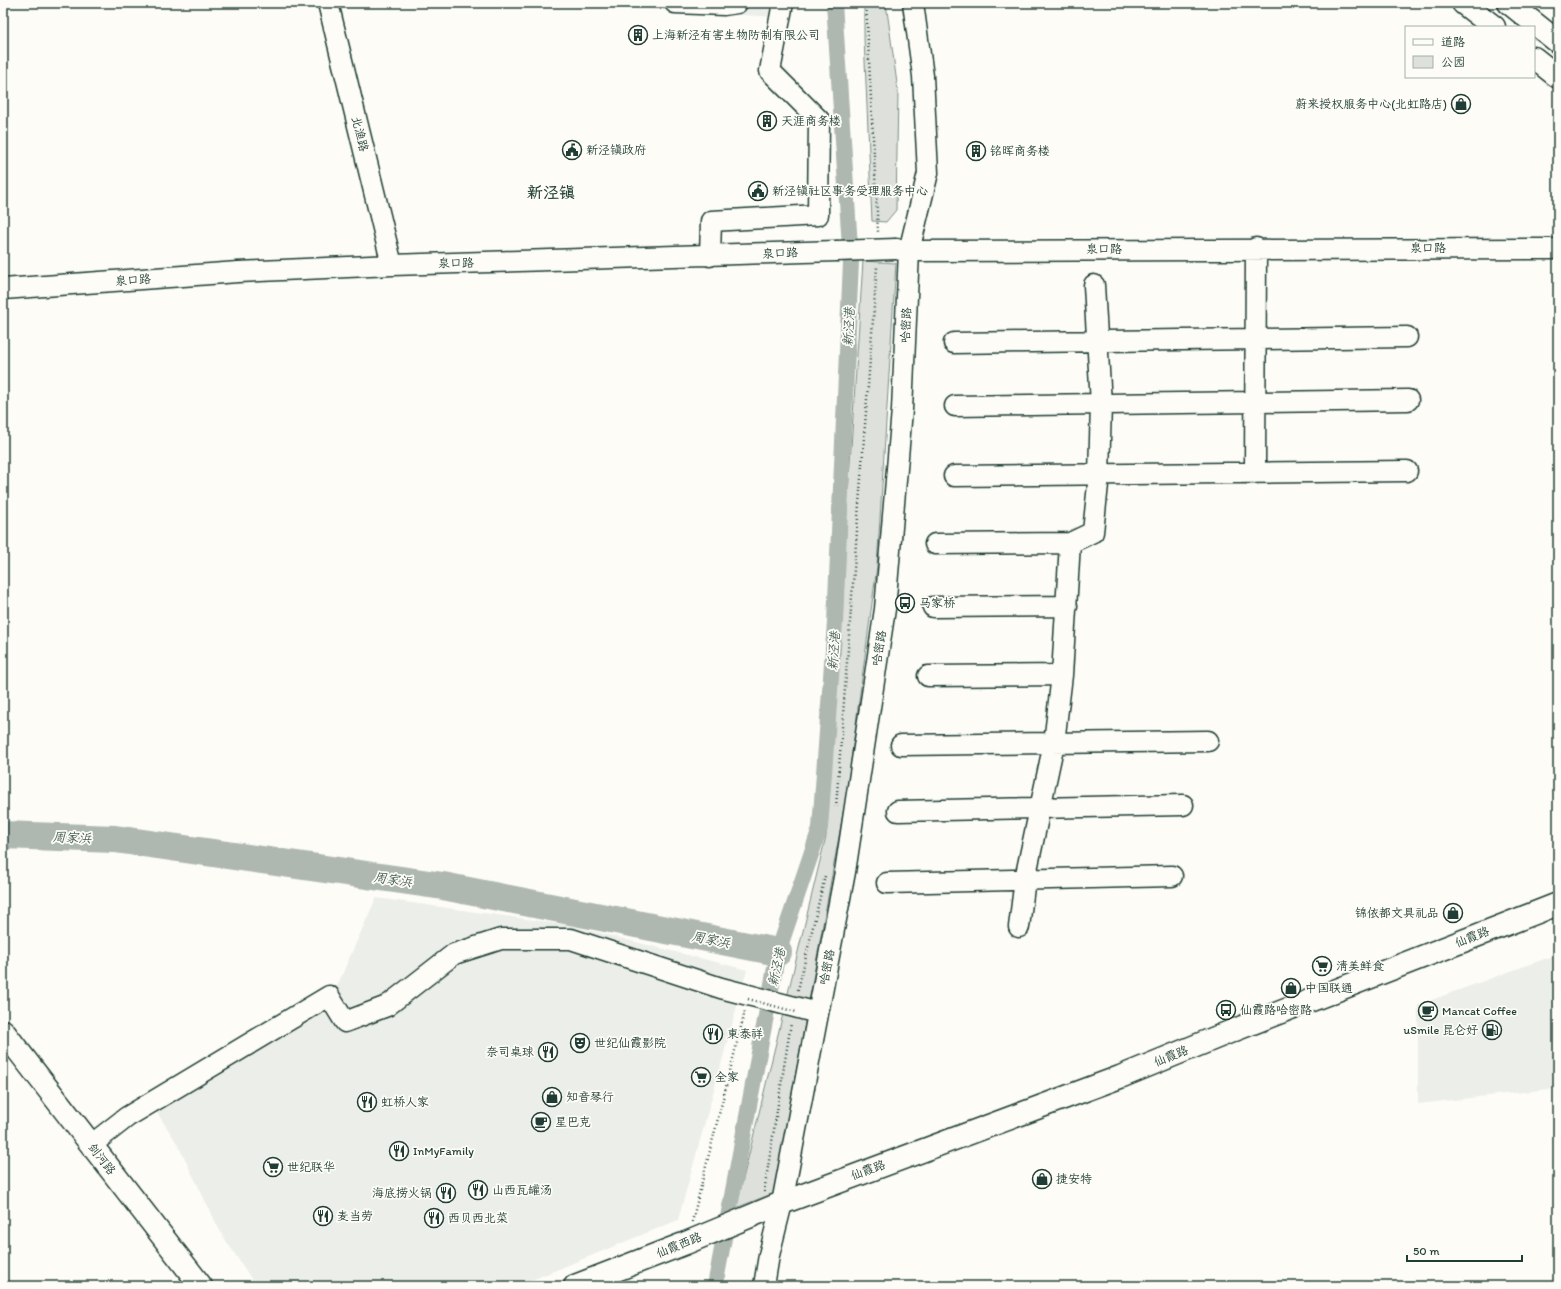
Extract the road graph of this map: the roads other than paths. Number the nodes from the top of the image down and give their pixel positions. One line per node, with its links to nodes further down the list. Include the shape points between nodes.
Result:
1 (328, 3): 16 (street, 北渔路)
2 (675, 3): 3 (street)
3 (737, 3)
4 (784, 3): 15 (street, via 770,71 819,120 818,215 711,221)
5 (913, 3): 14 (street, 哈密路, via 923,76 928,173)
6 (1463, 3): 8 (main road)
7 (1509, 3): 9 (main road)
8 (1493, 26)
9 (1558, 42)
10 (1535, 59): 11 (main road)
11 (1558, 77)
12 (1256, 248): 13 (street, 泉口路); 14 (street, 泉口路); 20 (street)
13 (1558, 248)
14 (895, 250): 15 (street, 泉口路, bridge); 48 (street, 哈密路, via 902,410 885,609 845,872)
15 (710, 256): 16 (street, 泉口路)
16 (392, 265): 18 (street, 泉口路, via 238,272)
17 (1094, 285): 21 (street)
18 (3, 289)
19 (1407, 337): 20 (street)
20 (1255, 339): 21 (street); 24 (street)
21 (1096, 341): 22 (street); 25 (street)
22 (954, 343)
23 (1408, 400): 24 (street)
24 (1255, 402): 25 (street); 28 (street)
25 (1101, 404): 26 (street); 29 (street)
26 (954, 406)
27 (1407, 471): 28 (street)
28 (1255, 473): 29 (street)
29 (1099, 475): 30 (street); 31 (street, via 1093,532)
30 (954, 476)
31 (1070, 543): 32 (street); 33 (street)
32 (935, 544)
33 (1067, 606): 34 (street); 35 (street)
34 (933, 607)
35 (1062, 675): 36 (street); 38 (street)
36 (928, 676)
37 (1208, 741): 38 (street)
38 (1054, 743): 39 (street); 41 (street)
39 (901, 745)
40 (1183, 805): 41 (street)
41 (1040, 808): 42 (street); 44 (street)
42 (898, 812)
43 (1172, 876): 44 (street)
44 (1025, 880): 45 (street); 47 (street)
45 (887, 883)
46 (1558, 904): 51 (main road, 仙霞路, via 1120,1077)
47 (1019, 927)
48 (818, 1013): 50 (street, via 793,1014 571,939 501,939 454,954 387,1006 345,1022 329,996 127,1117); 51 (street, 哈密路)
49 (3, 1031): 50 (main road, 剑河路)
50 (91, 1145): 52 (main road, 剑河路)
51 (782, 1203): 53 (main road, 仙霞西路); 54 (street, 哈密路)
52 (201, 1286)
53 (575, 1286)
54 (764, 1286)

